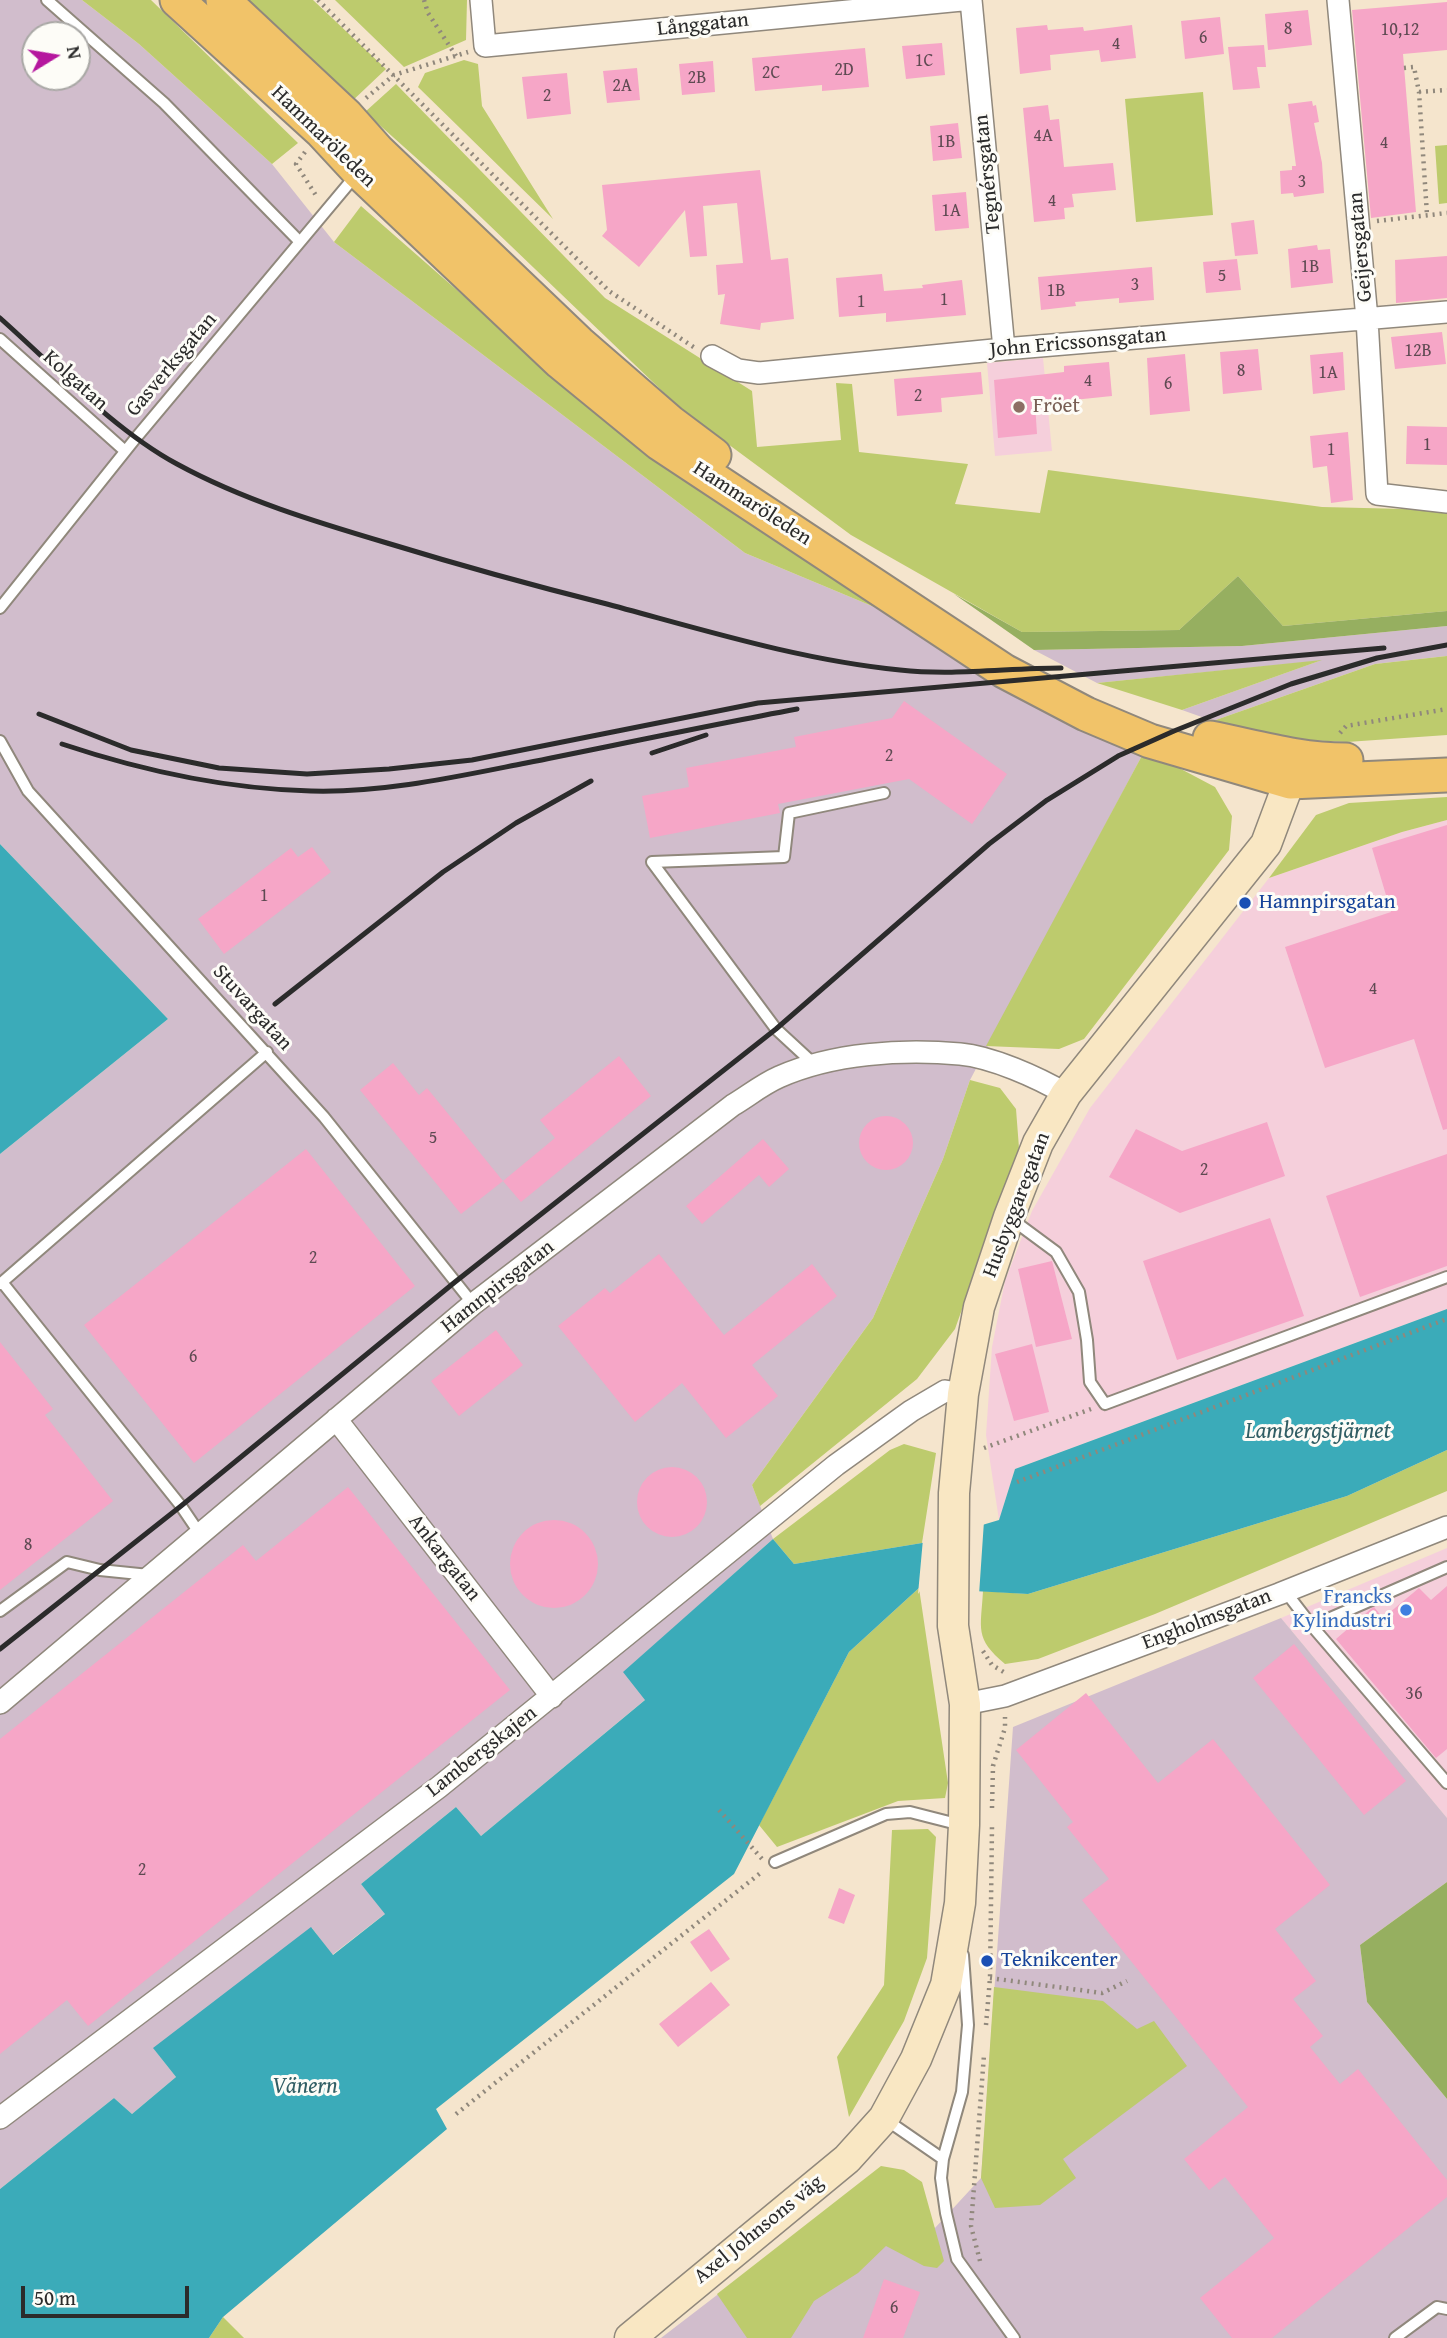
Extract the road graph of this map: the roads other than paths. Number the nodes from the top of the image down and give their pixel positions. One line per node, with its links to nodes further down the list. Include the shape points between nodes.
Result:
1 (47, 0): 9 (lane, via 164,103)
2 (177, 0): 8 (main road, Hammaröleden, via 321,131)
3 (223, 0): 8 (main road, Hammaröleden, via 346,116)
4 (481, 0): 5 (street, Långgatan, via 485,46)
5 (962, 0)
6 (971, 0): 13 (street, Tegnérsgatan)
7 (1338, 0): 11 (street, Geijersgatan)
8 (369, 162): 9 (lane, Gasverksgatan); 20 (main road, Hammaröleden, via 670,422 766,494 1017,660 1111,708 1174,731)
9 (300, 242): 15 (lane, Gasverksgatan)
10 (1447, 312): 11 (street, John Ericssonsgatan)
11 (1367, 319): 13 (street, John Ericssonsgatan); 16 (street, Geijersgatan, via 1377,494)
12 (0, 339): 15 (lane, Kolgatan)
13 (1004, 349): 14 (street, John Ericssonsgatan, via 759,373 738,370)
14 (712, 356)
15 (125, 451): 17 (lane, Gasverksgatan)
16 (1447, 502)
17 (0, 608)
18 (0, 741): 23 (lane, Stuvargatan, via 28,791)
19 (1447, 756): 20 (main road, Hammaröleden)
20 (1301, 766): 21 (main road, Hammaröleden); 25 (street, Husbyggaregatan, via 1266,844)
21 (1447, 775)
22 (884, 793): 24 (lane, via 789,813 784,857 652,862 776,1029)
23 (267, 1052): 28 (lane); 29 (lane, Stuvargatan)
24 (815, 1065): 25 (street, Hamnpirsgatan, via 865,1056 962,1054 1013,1069); 29 (street, Hamnpirsgatan, via 778,1078 733,1105)
25 (1066, 1094): 26 (street, Husbyggaregatan, via 1038,1143)
26 (1009, 1217): 27 (lane, via 1056,1252 1079,1292 1090,1382 1105,1404); 30 (street, Husbyggaregatan, via 979,1307)
27 (1447, 1277)
28 (1, 1283): 33 (lane)
29 (473, 1304): 31 (street, Hamnpirsgatan)
30 (963, 1394): 39 (street, Lambergskajen, via 945,1391 847,1457); 41 (street, Husbyggaregatan, via 954,1480 953,1626)
31 (336, 1419): 33 (street, Hamnpirsgatan); 39 (street, Ankargatan)
32 (1447, 1527): 36 (street, Engholmsgatan)
33 (200, 1534): 35 (street, Hamnpirsgatan)
34 (1447, 1567): 38 (lane)
35 (152, 1575): 37 (lane, via 67,1562); 40 (street, Hamnpirsgatan)
36 (1285, 1591): 38 (lane); 41 (street, Engholmsgatan, via 1004,1696)
37 (0, 1611)
38 (1312, 1626): 42 (lane)
39 (552, 1697): 46 (street, Lambergskajen)
40 (0, 1703)
41 (965, 1704): 43 (street, Axel Johnsons väg)
42 (1447, 1783)
43 (964, 1825): 44 (lane, via 910,1812 886,1814); 45 (street, Axel Johnsons väg)
44 (775, 1861)
45 (960, 1903): 47 (street, Axel Johnsons väg, via 946,1985 916,2059); 48 (lane, Axel Johnsons väg, via 968,2025 962,2092)
46 (0, 2118)
47 (884, 2118): 48 (lane); 50 (street, Axel Johnsons väg, via 847,2159)
48 (943, 2160): 51 (lane, Axel Johnsons väg, via 941,2178 957,2259)
49 (1447, 2309): 52 (lane, via 1437,2307)
50 (630, 2338)
51 (1014, 2338)
52 (1395, 2338)

